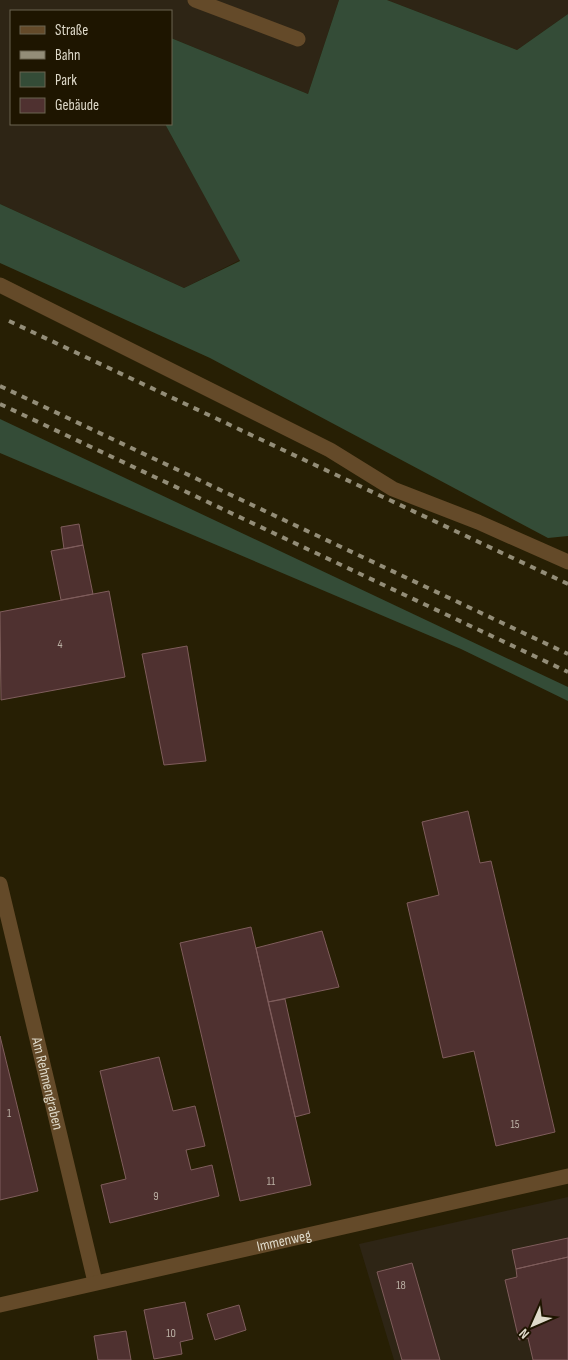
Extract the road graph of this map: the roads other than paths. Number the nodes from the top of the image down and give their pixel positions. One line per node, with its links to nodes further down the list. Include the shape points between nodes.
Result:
1 (195, 0): 2 (street)
2 (298, 39)
3 (0, 285): 4 (street, via 330,450 393,489)
4 (568, 562)
5 (0, 884): 6 (street, Am Rehmengraben)
6 (4, 918): 8 (street, Am Rehmengraben)
7 (568, 1176): 8 (street, Immenweg)
8 (95, 1282): 9 (street, Immenweg)
9 (0, 1304)

